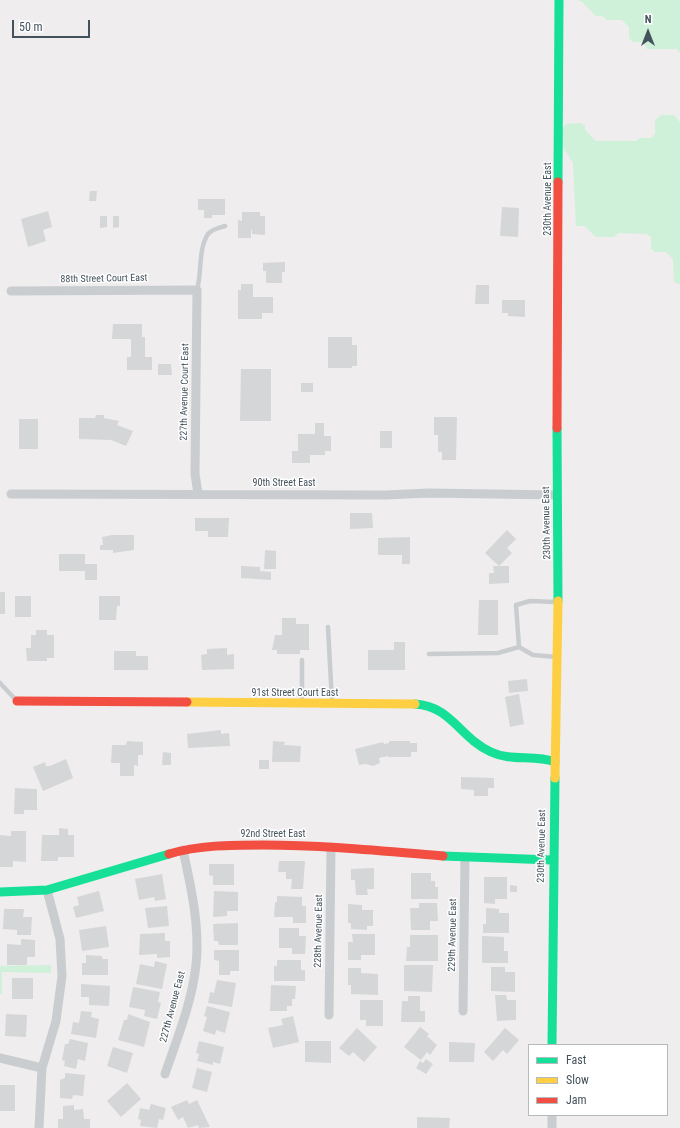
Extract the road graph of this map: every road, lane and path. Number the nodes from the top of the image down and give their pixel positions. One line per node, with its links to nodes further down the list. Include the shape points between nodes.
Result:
1 (559, 0): 7 (street, 230th Avenue East)
2 (225, 226): 3 (lane, via 208,234)
3 (197, 290): 4 (street, 88th Street Court East); 6 (street, 227th Avenue Court East, via 195,474)
4 (11, 291)
5 (11, 494): 6 (street, 90th Street East)
6 (198, 494): 7 (street, 90th Street East)
7 (557, 495): 8 (street, 230th Avenue East)
8 (558, 602): 10 (lane, via 530,601 516,605); 12 (street, 230th Avenue East)
9 (328, 628): 17 (lane)
10 (519, 647): 11 (lane, via 498,653); 12 (lane, via 532,655)
11 (429, 654)
12 (557, 657): 18 (street, 230th Avenue East)
13 (302, 660): 16 (lane)
14 (0, 683): 15 (lane)
15 (17, 701): 16 (street, 91st Street Court East)
16 (302, 704): 17 (street, 91st Street Court East)
17 (332, 704): 18 (street, 91st Street Court East, via 429,706 445,714 455,727 481,747 499,756 545,757)
18 (555, 762): 22 (street, 230th Avenue East)
19 (331, 847): 20 (street, 92nd Street East, via 224,845); 21 (street, 92nd Street East); 26 (street, 228th Avenue East)
20 (183, 850): 23 (street, 92nd Street East); 30 (street, 227th Avenue East, via 195,908 196,964 190,994)
21 (465, 858): 22 (street, 92nd Street East); 25 (street, 229th Avenue East)
22 (552, 860): 27 (street, 230th Avenue East)
23 (47, 890): 24 (street, 92nd Street East); 29 (street, via 60,939 62,976 56,1021)
24 (0, 892)
25 (463, 1011)
26 (329, 1015)
27 (552, 1044)
28 (0, 1058): 29 (street)
29 (42, 1068): 32 (street)
30 (165, 1074)
31 (552, 1116): 33 (street)
32 (40, 1128)
33 (552, 1128)

